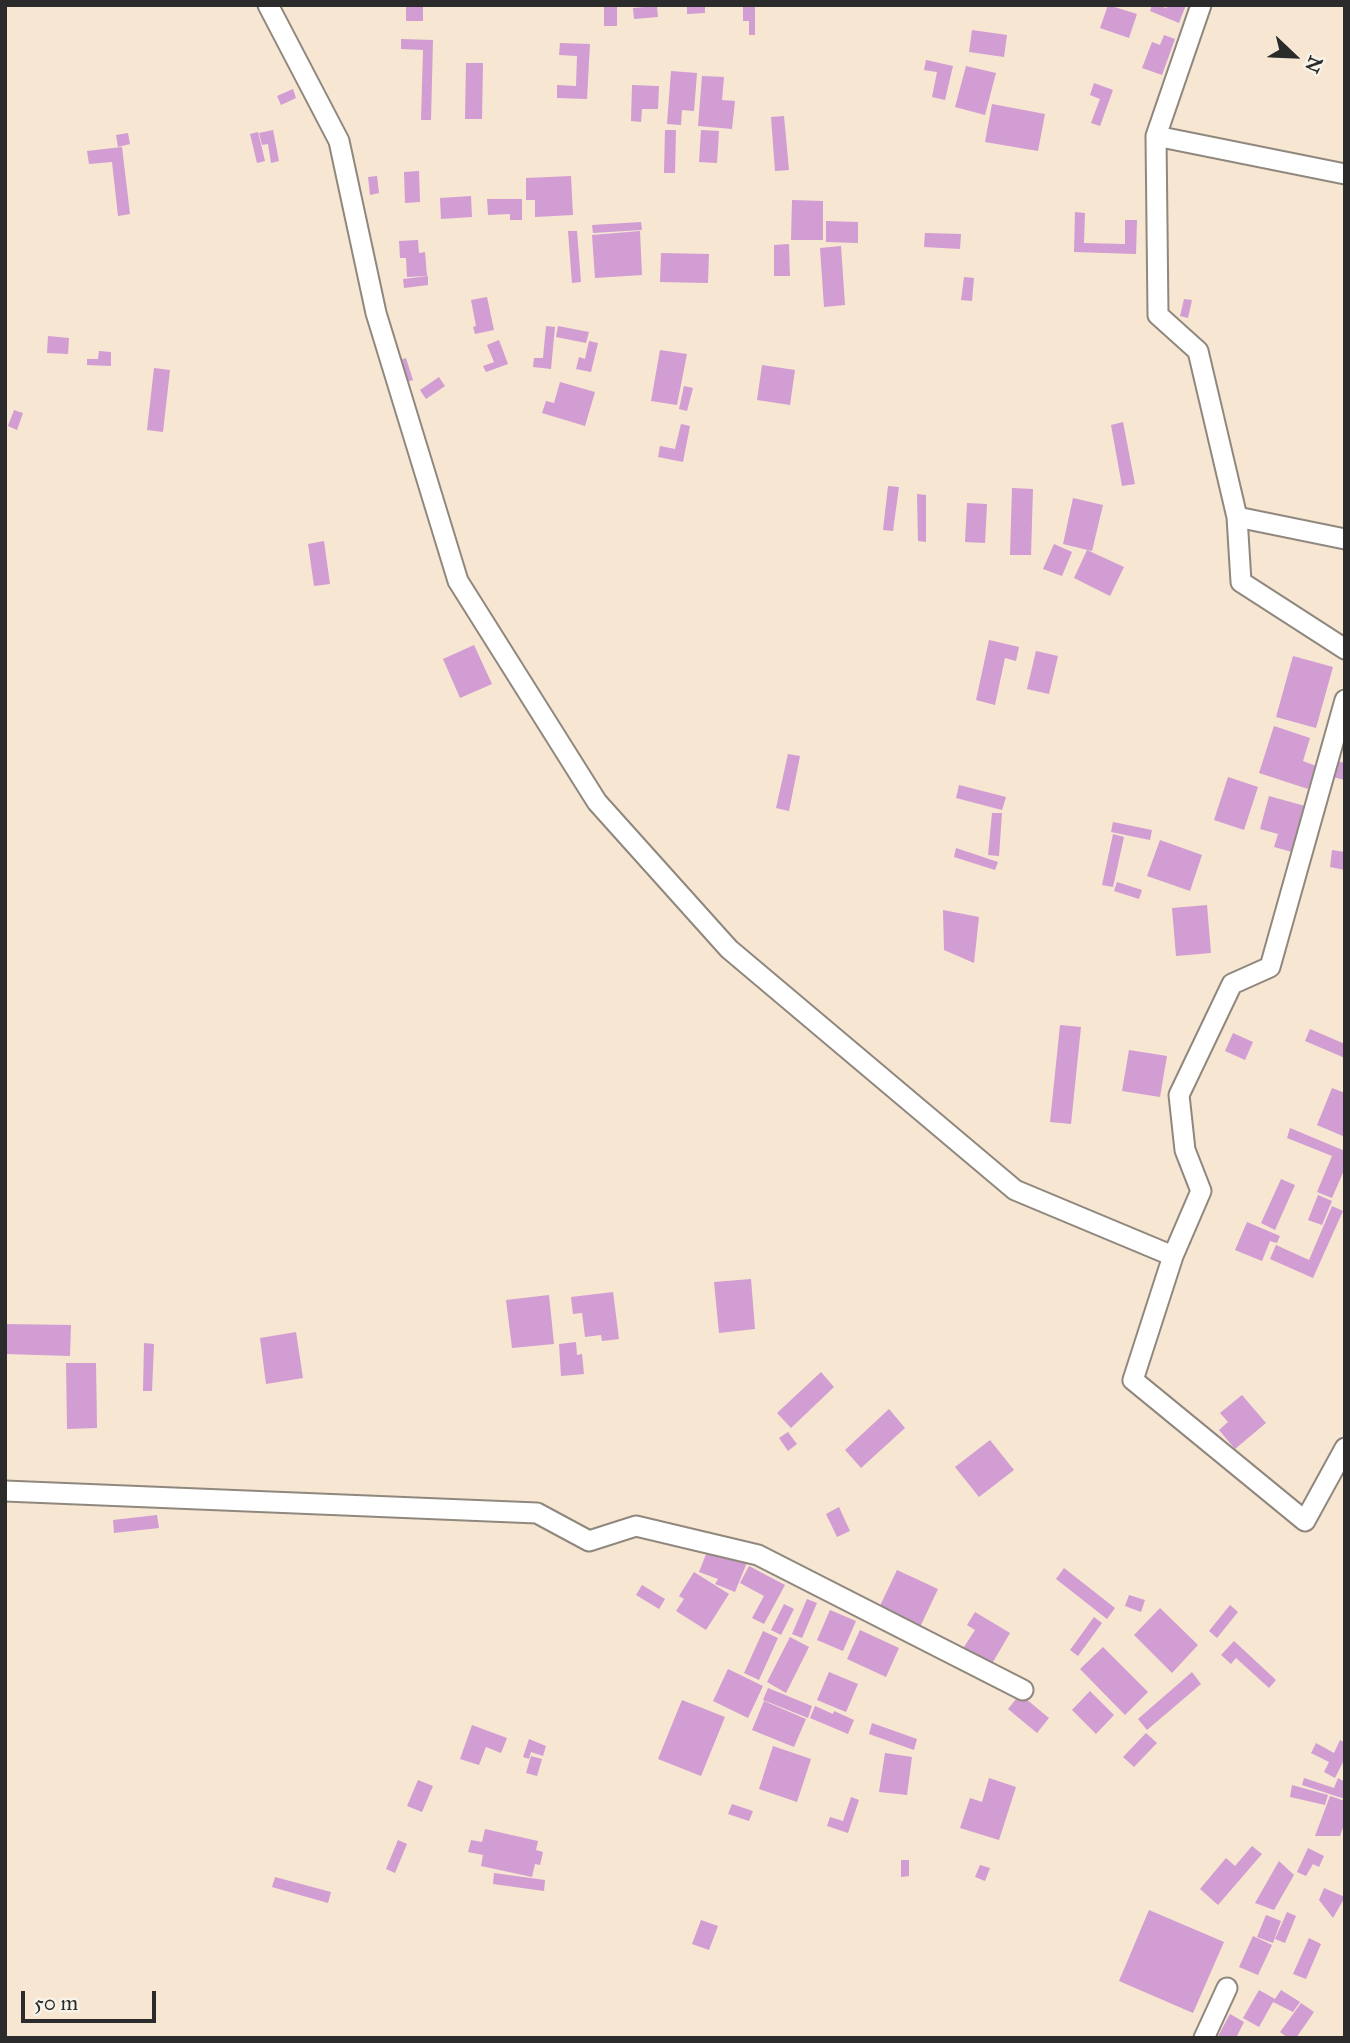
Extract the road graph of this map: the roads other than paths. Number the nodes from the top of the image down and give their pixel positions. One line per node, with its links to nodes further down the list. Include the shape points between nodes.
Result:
1 (268, 5): 9 (street, via 339,141 376,313 458,581 597,802 729,948 1015,1190)
2 (1201, 5): 3 (street)
3 (1156, 136): 4 (street); 5 (street, via 1158,315 1198,351)
4 (1345, 174)
5 (1237, 517): 6 (street); 7 (street, via 1241,582)
6 (1345, 539)
7 (1345, 649)
8 (1345, 700): 9 (street, via 1270,967 1232,984 1179,1095 1185,1150 1201,1191)
9 (1173, 1255): 10 (street, via 1133,1380 1305,1521)
10 (1345, 1448)
11 (5, 1491): 12 (street, via 537,1513 589,1542 636,1526 758,1555)
12 (1023, 1690)
13 (1227, 1988): 14 (street)
14 (1204, 2038)

